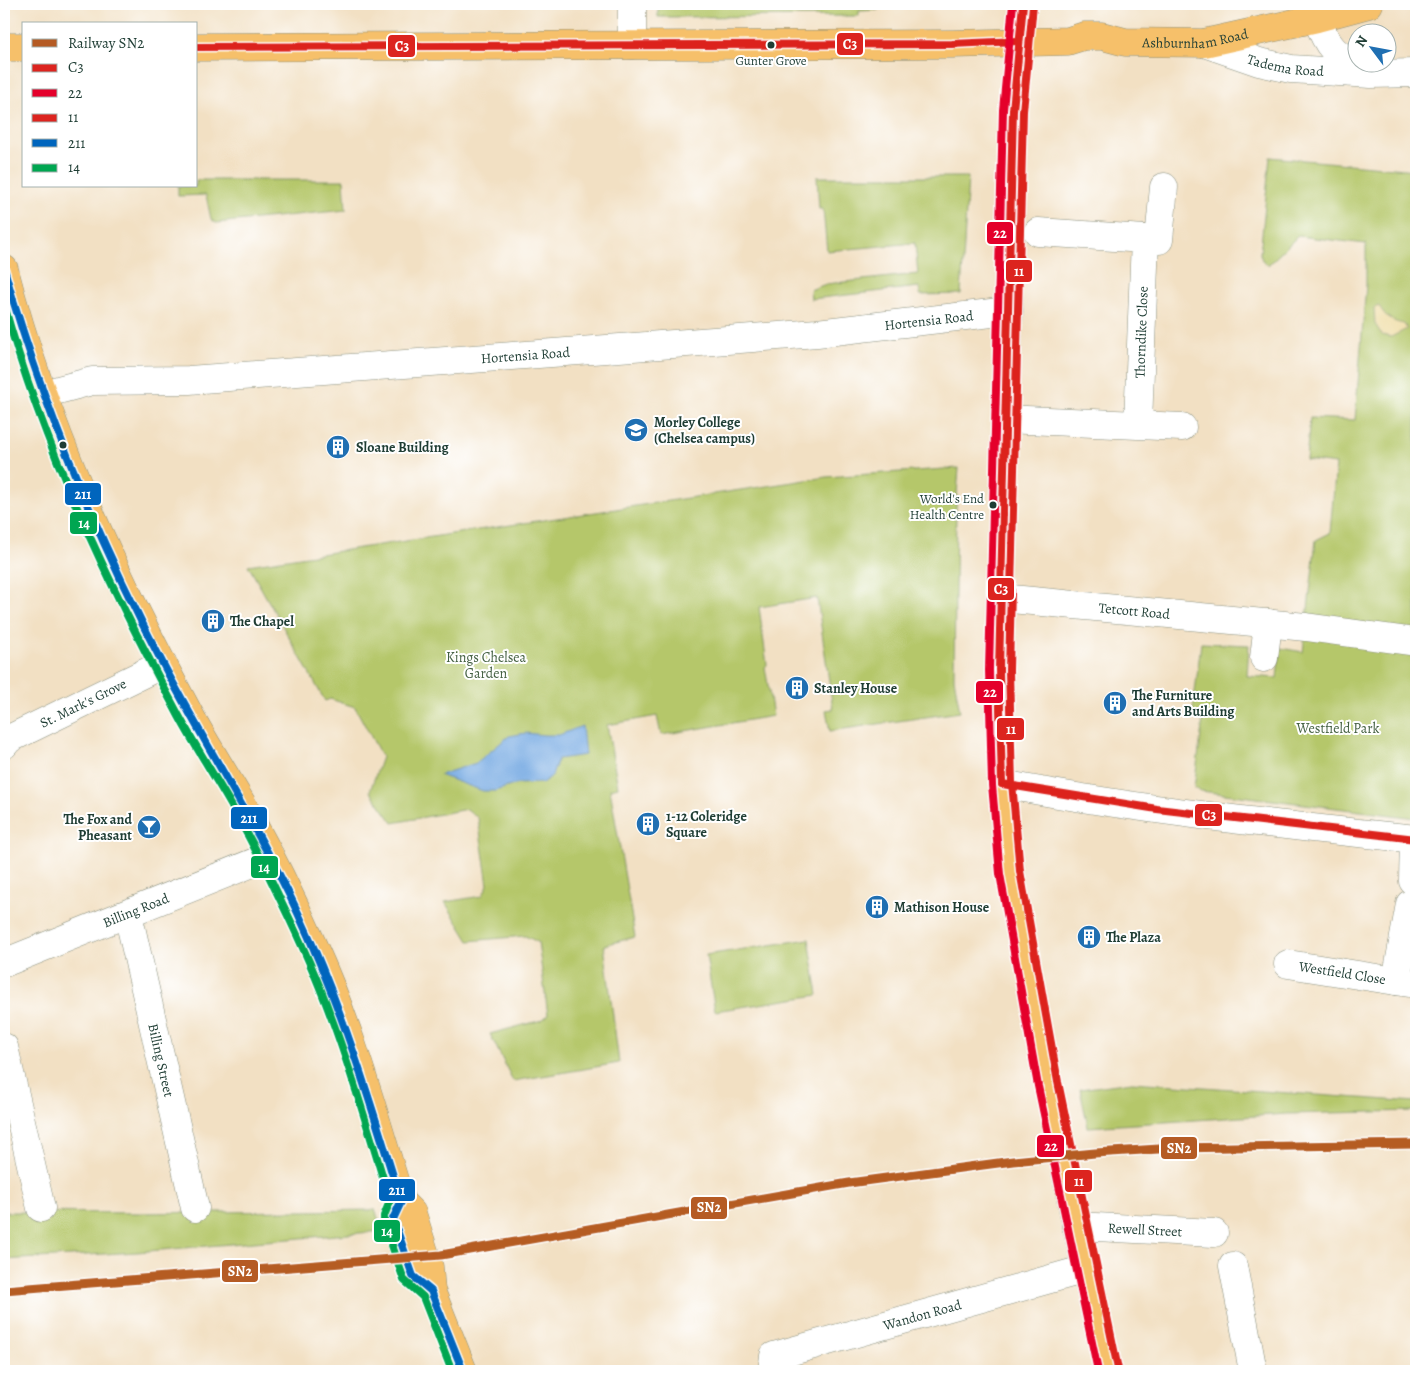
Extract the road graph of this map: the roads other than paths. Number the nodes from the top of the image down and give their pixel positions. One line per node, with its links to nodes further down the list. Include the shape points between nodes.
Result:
1 (632, 4): 7 (street)
2 (1022, 4): 5 (main road)
3 (1369, 4): 4 (main road, Ashburnham Road)
4 (1316, 18): 6 (main road, Ashburnham Road); 12 (street, Tadema Road, via 1334,52)
5 (1018, 41): 6 (main road, Ashburnham Road, via 1068,41 1084,36 1102,36 1125,42); 7 (main road); 17 (main road, via 1013,110)
6 (1204, 43): 12 (street, Tadema Road, via 1291,69)
7 (632, 45): 10 (main road)
8 (4, 47): 9 (main road)
9 (22, 47)
10 (198, 47)
11 (1416, 73): 12 (street, Tadema Road)
12 (1371, 74)
13 (1164, 186): 15 (street, via 1159,240)
14 (1038, 232): 15 (street)
15 (1145, 239): 20 (street, Thorndike Close)
16 (4, 269): 18 (main road, via 14,310)
17 (1010, 311): 18 (street, Hortensia Road, via 817,333 189,380 92,381); 19 (main road)
18 (43, 394): 26 (main road, via 84,499)
19 (1005, 419): 20 (street); 22 (main road)
20 (1138, 424): 21 (street)
21 (1182, 427)
22 (1001, 598): 23 (street, Tetcott Road); 28 (main road)
23 (1268, 623): 24 (street, Tetcott Road); 25 (street)
24 (1416, 642)
25 (1264, 658)
26 (164, 664): 27 (street, St. Mark's Grove); 30 (main road)
27 (5, 740)
28 (1002, 784): 29 (street, via 1195,814); 38 (main road, via 1010,872)
29 (1415, 839): 34 (street, Westfield Close)
30 (270, 856): 31 (street, Billing Road); 42 (main road, via 314,948 344,1026 401,1202 393,1219 414,1276 431,1291)
31 (128, 914): 32 (street, Billing Road); 37 (street, Billing Street)
32 (4, 963)
33 (1288, 964): 34 (street, Westfield Close)
34 (1406, 983)
35 (4, 1047): 36 (street)
36 (42, 1208)
37 (195, 1208)
38 (1076, 1226): 39 (street, Rewell Street); 41 (main road)
39 (1214, 1233)
40 (1233, 1266): 45 (street)
41 (1086, 1269): 43 (street, Wandon Road, via 774,1356); 44 (main road)
42 (463, 1371)
43 (772, 1371)
44 (1108, 1371)
45 (1253, 1371)

